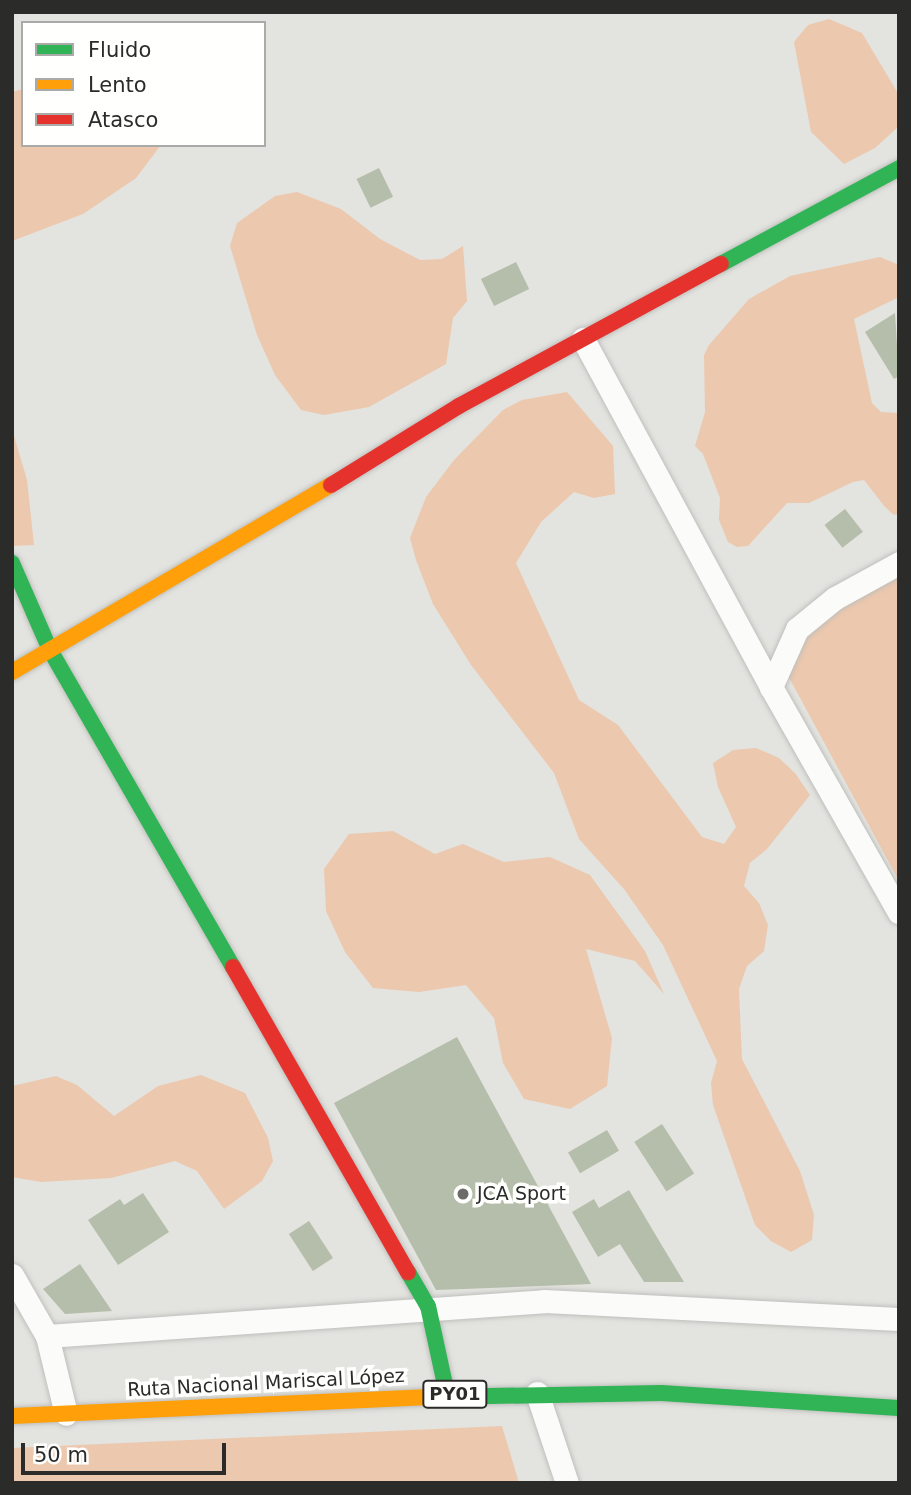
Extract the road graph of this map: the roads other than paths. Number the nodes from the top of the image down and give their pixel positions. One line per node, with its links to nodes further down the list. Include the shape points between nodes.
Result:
1 (899, 168): 2 (main road)
2 (583, 339): 5 (main road, via 459,406); 7 (street)
3 (12, 563): 5 (main road)
4 (899, 563): 7 (street, via 835,598 797,629)
5 (50, 650): 6 (main road); 10 (main road)
6 (12, 672)
7 (771, 687): 8 (street)
8 (899, 912)
9 (12, 1275): 12 (street)
10 (428, 1306): 11 (street, via 544,1301); 12 (street); 14 (main road)
11 (899, 1319)
12 (47, 1336): 16 (street)
13 (537, 1393): 14 (main road, Ruta Nacional Mariscal López / PY01); 15 (main road, Ruta Nacional Mariscal López / PY01, via 661,1393); 18 (street)
14 (447, 1394): 16 (main road, Ruta Nacional Mariscal López / PY01)
15 (899, 1408)
16 (66, 1414): 17 (main road, Ruta Nacional Mariscal López / PY01)
17 (12, 1416)
18 (567, 1483)

